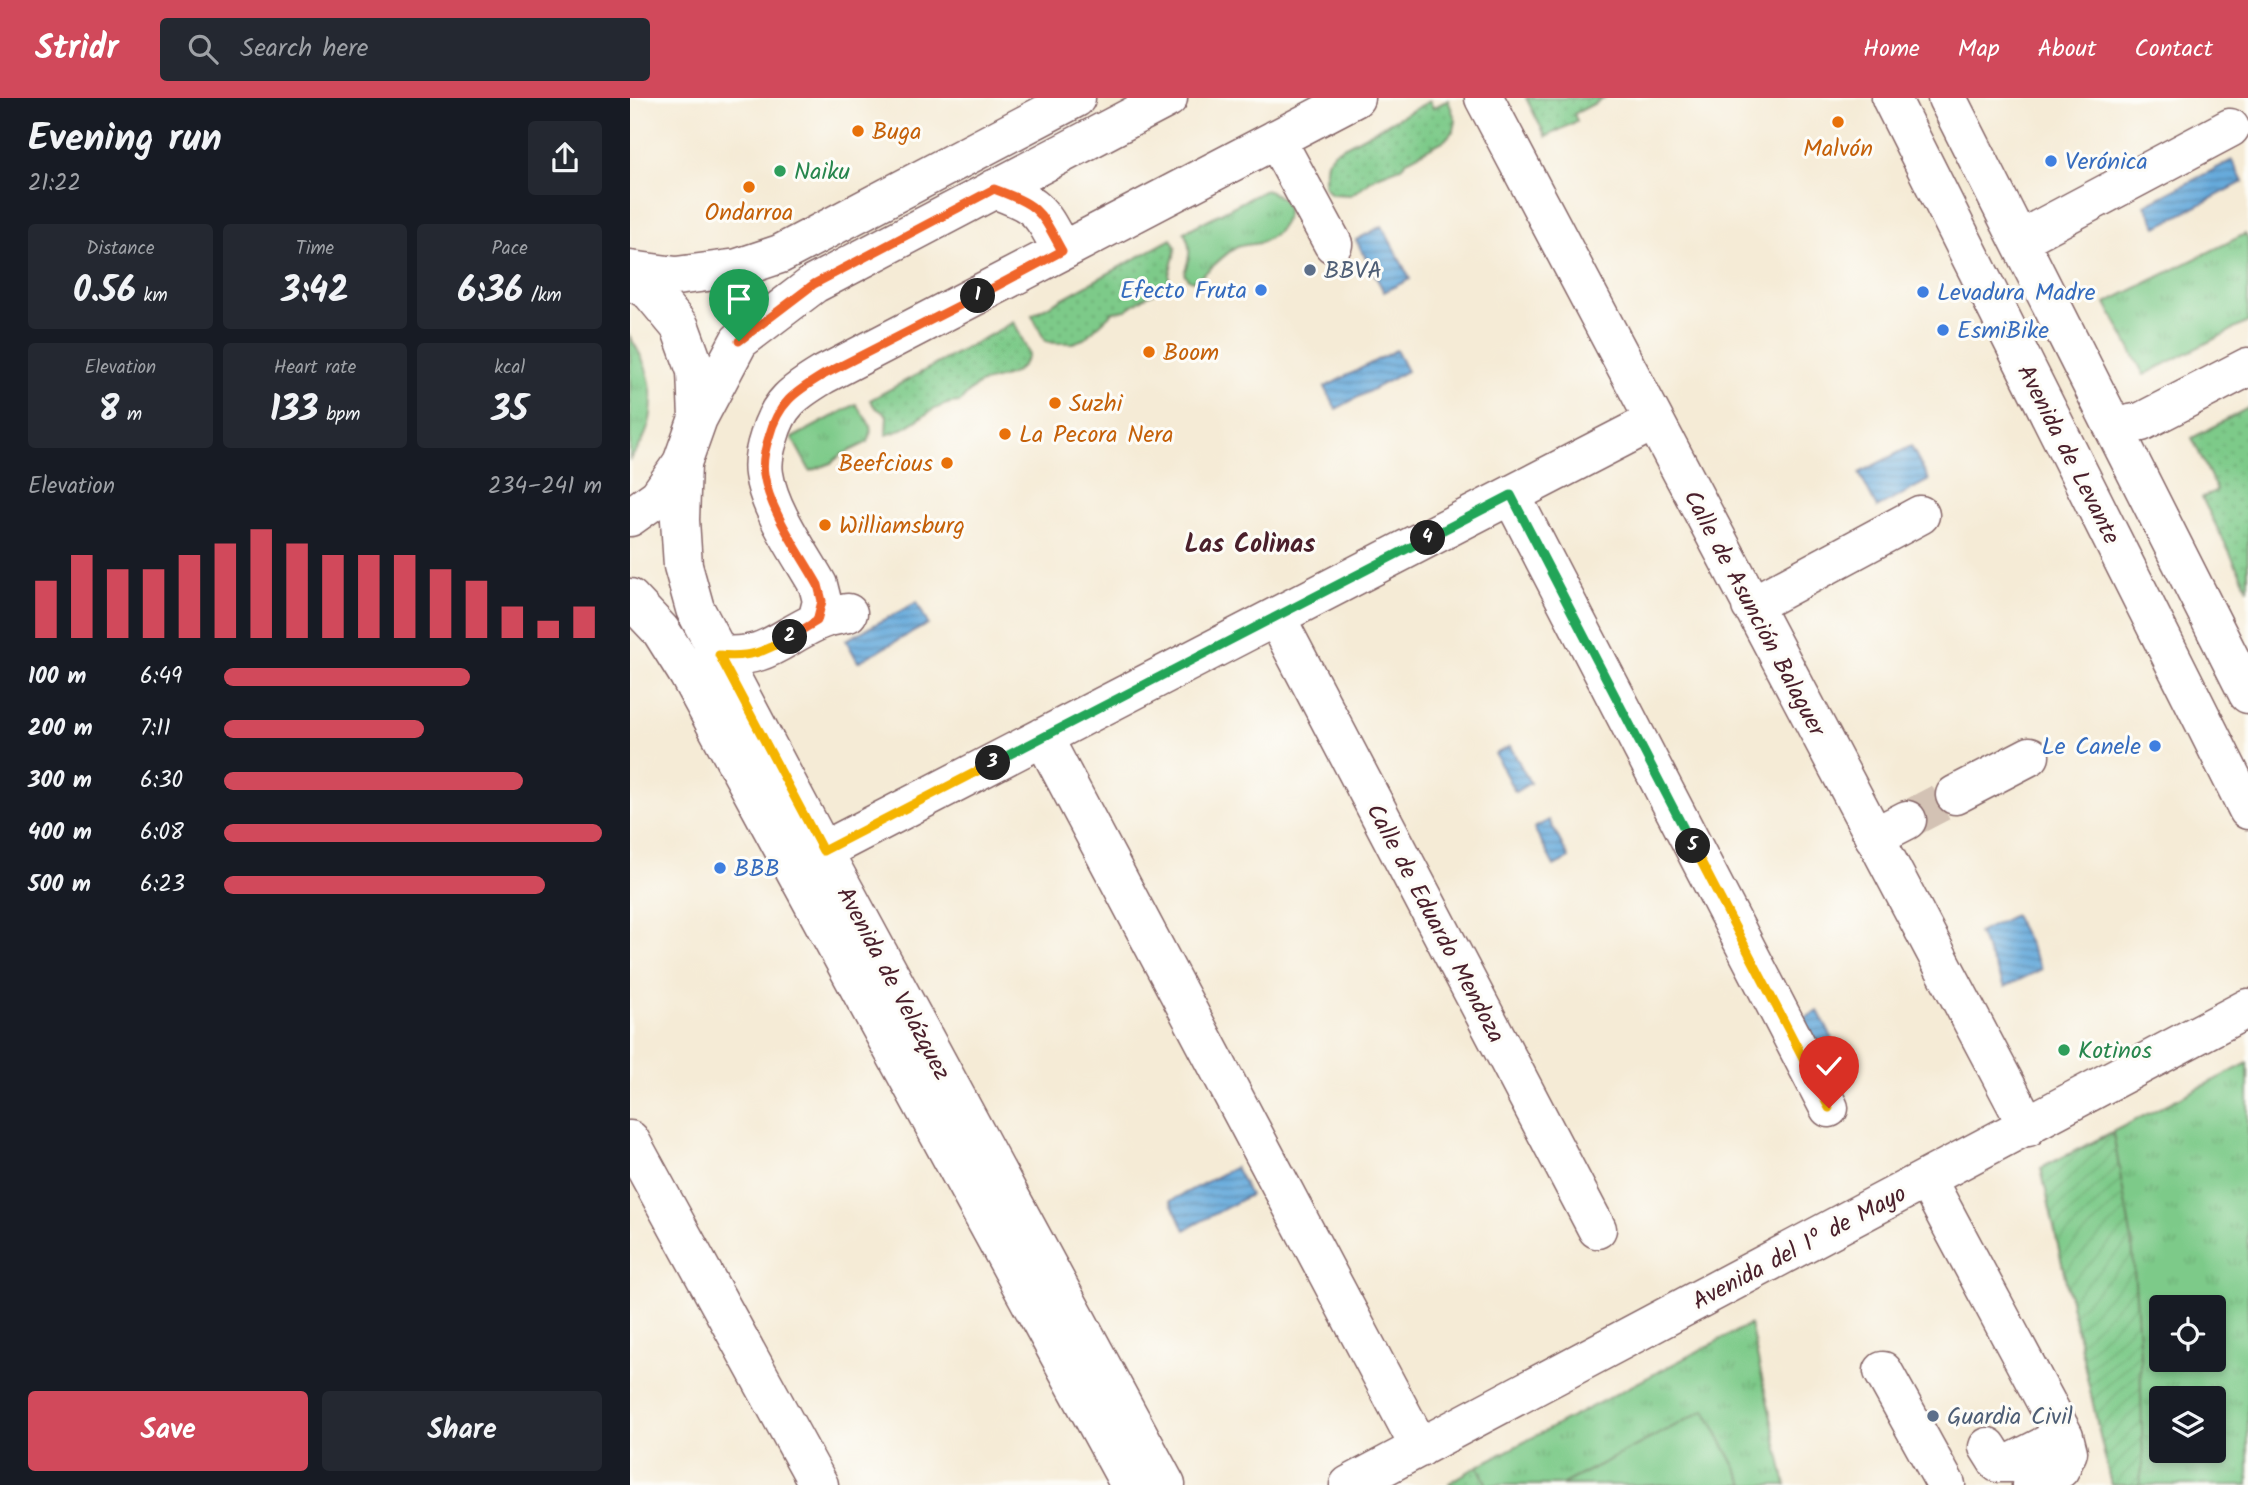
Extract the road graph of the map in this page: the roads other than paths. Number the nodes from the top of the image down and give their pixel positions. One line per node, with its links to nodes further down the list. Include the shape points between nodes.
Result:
1 (1076, 98): 13 (street, via 780,254 738,268 677,276)
2 (1168, 98): 9 (street)
3 (1355, 98): 8 (street)
4 (1485, 98): 17 (street, Calle de Asunción Balaguer)
5 (1891, 98): 31 (street, Avenida de Levante)
6 (1947, 98): 10 (street)
7 (2230, 128): 10 (street)
8 (1276, 139): 11 (street); 12 (street)
9 (994, 189): 12 (street, via 1035,207); 16 (street, via 814,284 739,341)
10 (2019, 240): 18 (street)
11 (1333, 244)
12 (1062, 251): 26 (street, via 823,375 799,389 780,408 765,451 764,474 771,498 832,617 759,653)
13 (630, 270)
14 (630, 280): 16 (street, via 650,291 680,327 696,371)
15 (2248, 367): 18 (street, via 2141,422)
16 (698, 418): 19 (street)
17 (1654, 421): 20 (street); 24 (street, Calle de Asunción Balaguer)
18 (2114, 427): 27 (street)
19 (682, 463): 22 (street, via 658,497); 26 (street, Avenida de Velázquez, via 683,566 695,609)
20 (1511, 495): 25 (street); 34 (street)
21 (1920, 515): 24 (street)
22 (630, 517)
23 (630, 598): 44 (street, Avenida de Velázquez, via 661,631 688,674)
24 (1751, 606): 35 (street, Calle de Asunción Balaguer, via 1890,829)
25 (1276, 617): 28 (street); 38 (street, Calle de Eduardo Mendoza)
26 (719, 655): 32 (street, Avenida de Velázquez)
27 (2248, 694)
28 (1043, 737): 32 (street); 42 (street)
29 (2030, 756): 30 (street)
30 (1955, 795)
31 (2248, 810)
32 (823, 851): 45 (street, Avenida de Velázquez)
33 (2248, 1008): 35 (street, Avenida del 1º de Mayo)
34 (1829, 1108)
35 (2028, 1127): 37 (street, Avenida del 1º de Mayo)
36 (630, 1139): 43 (street)
37 (1927, 1180): 40 (street); 42 (street, Avenida del 1º de Mayo)
38 (1597, 1229)
39 (1883, 1371): 47 (street)
40 (2064, 1436): 41 (street, via 2011,1463 1998,1463); 48 (street, via 2068,1452 2060,1469)
41 (1988, 1447)
42 (1403, 1466): 46 (street, Avenida del 1º de Mayo)
43 (819, 1485)
44 (1130, 1485)
45 (1166, 1485)
46 (1349, 1485)
47 (1946, 1485)
48 (2031, 1485)

